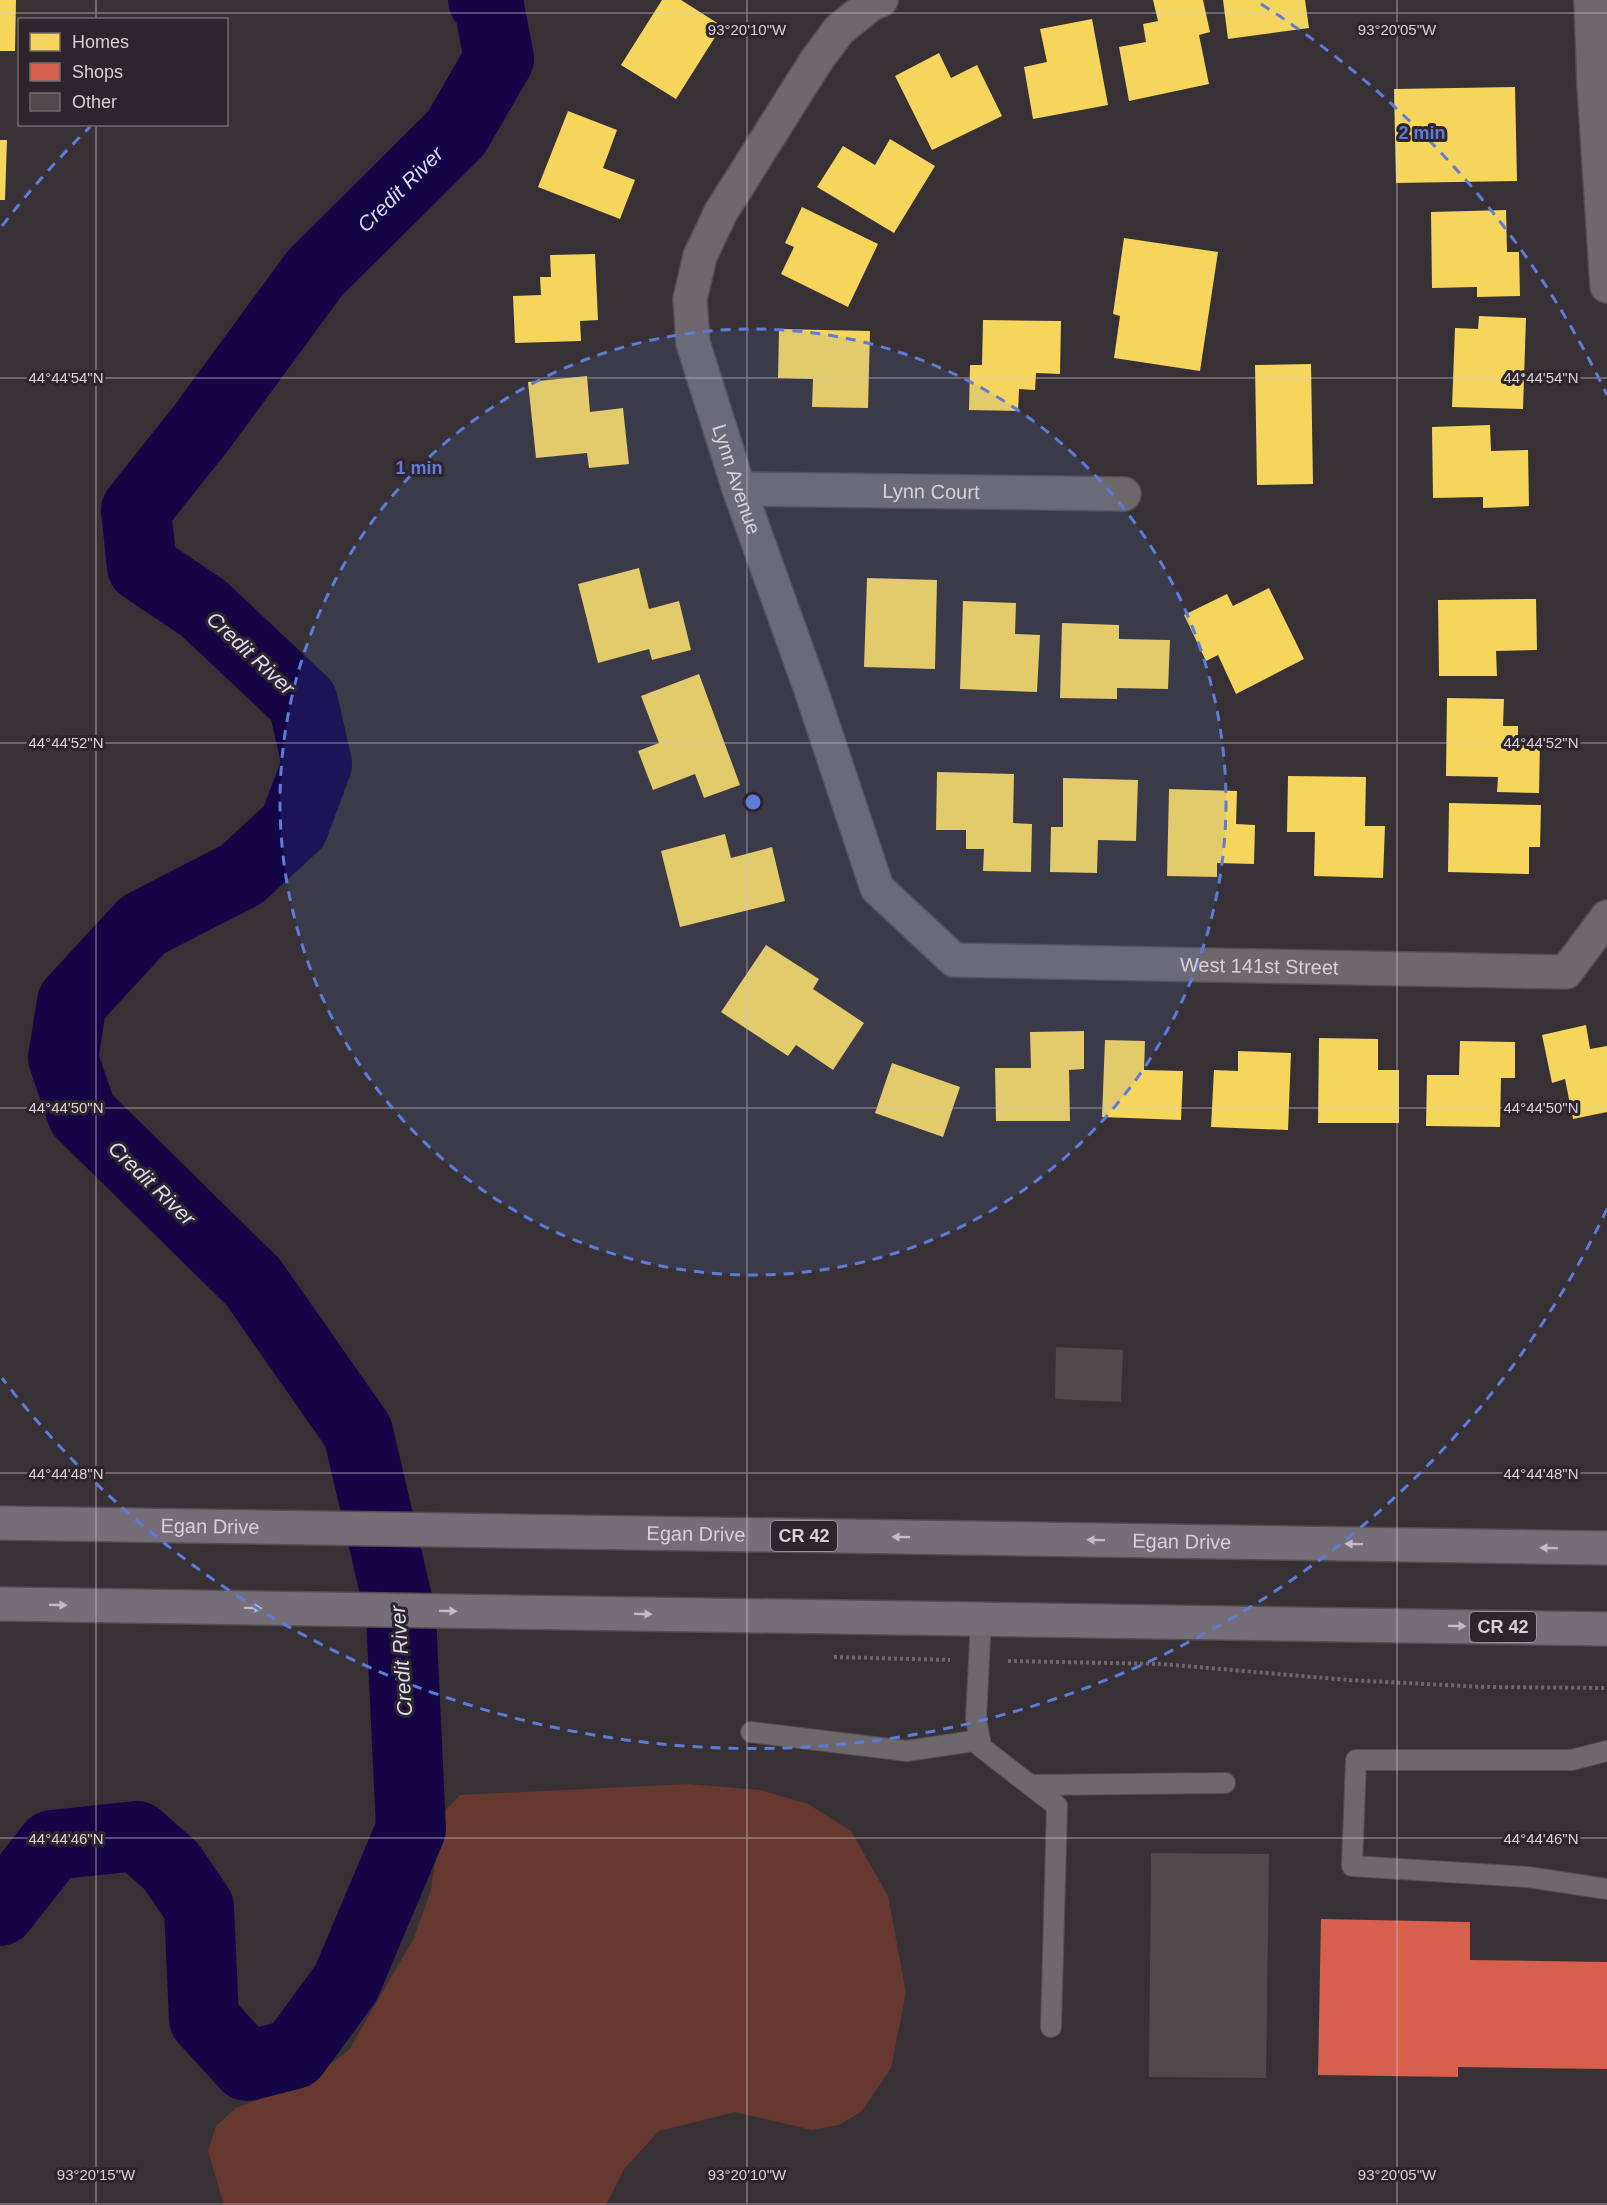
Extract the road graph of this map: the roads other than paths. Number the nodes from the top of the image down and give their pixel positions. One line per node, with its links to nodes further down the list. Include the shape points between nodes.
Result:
1 (1591, 0): 3 (street)
2 (876, 2): 4 (street, Lynn Avenue, via 839,30 816,61 720,212 700,256 690,299 693,343)
3 (1607, 286)
4 (739, 489): 5 (street, Lynn Court); 7 (street, Lynn Avenue, via 876,888)
5 (1124, 494)
6 (1607, 917): 7 (street, West 141st Street, via 1566,972)
7 (954, 960)
8 (0, 1523): 9 (highway, Egan Drive / CR 42, one-way to 8)
9 (1607, 1548)
10 (0, 1604): 11 (highway, CR 42, one-way to 11)
11 (981, 1620): 12 (highway, CR 42, one-way to 12); 14 (lane, via 976,1718)
12 (1607, 1629)
13 (751, 1732): 14 (lane, via 907,1751)
14 (980, 1740): 17 (lane, via 981,1747)
15 (1607, 1751): 18 (lane, via 1572,1760 1356,1760 1352,1866 1528,1877)
16 (1225, 1783): 17 (lane)
17 (1032, 1785): 19 (lane, via 1057,1806)
18 (1607, 1889)
19 (1051, 2027)

